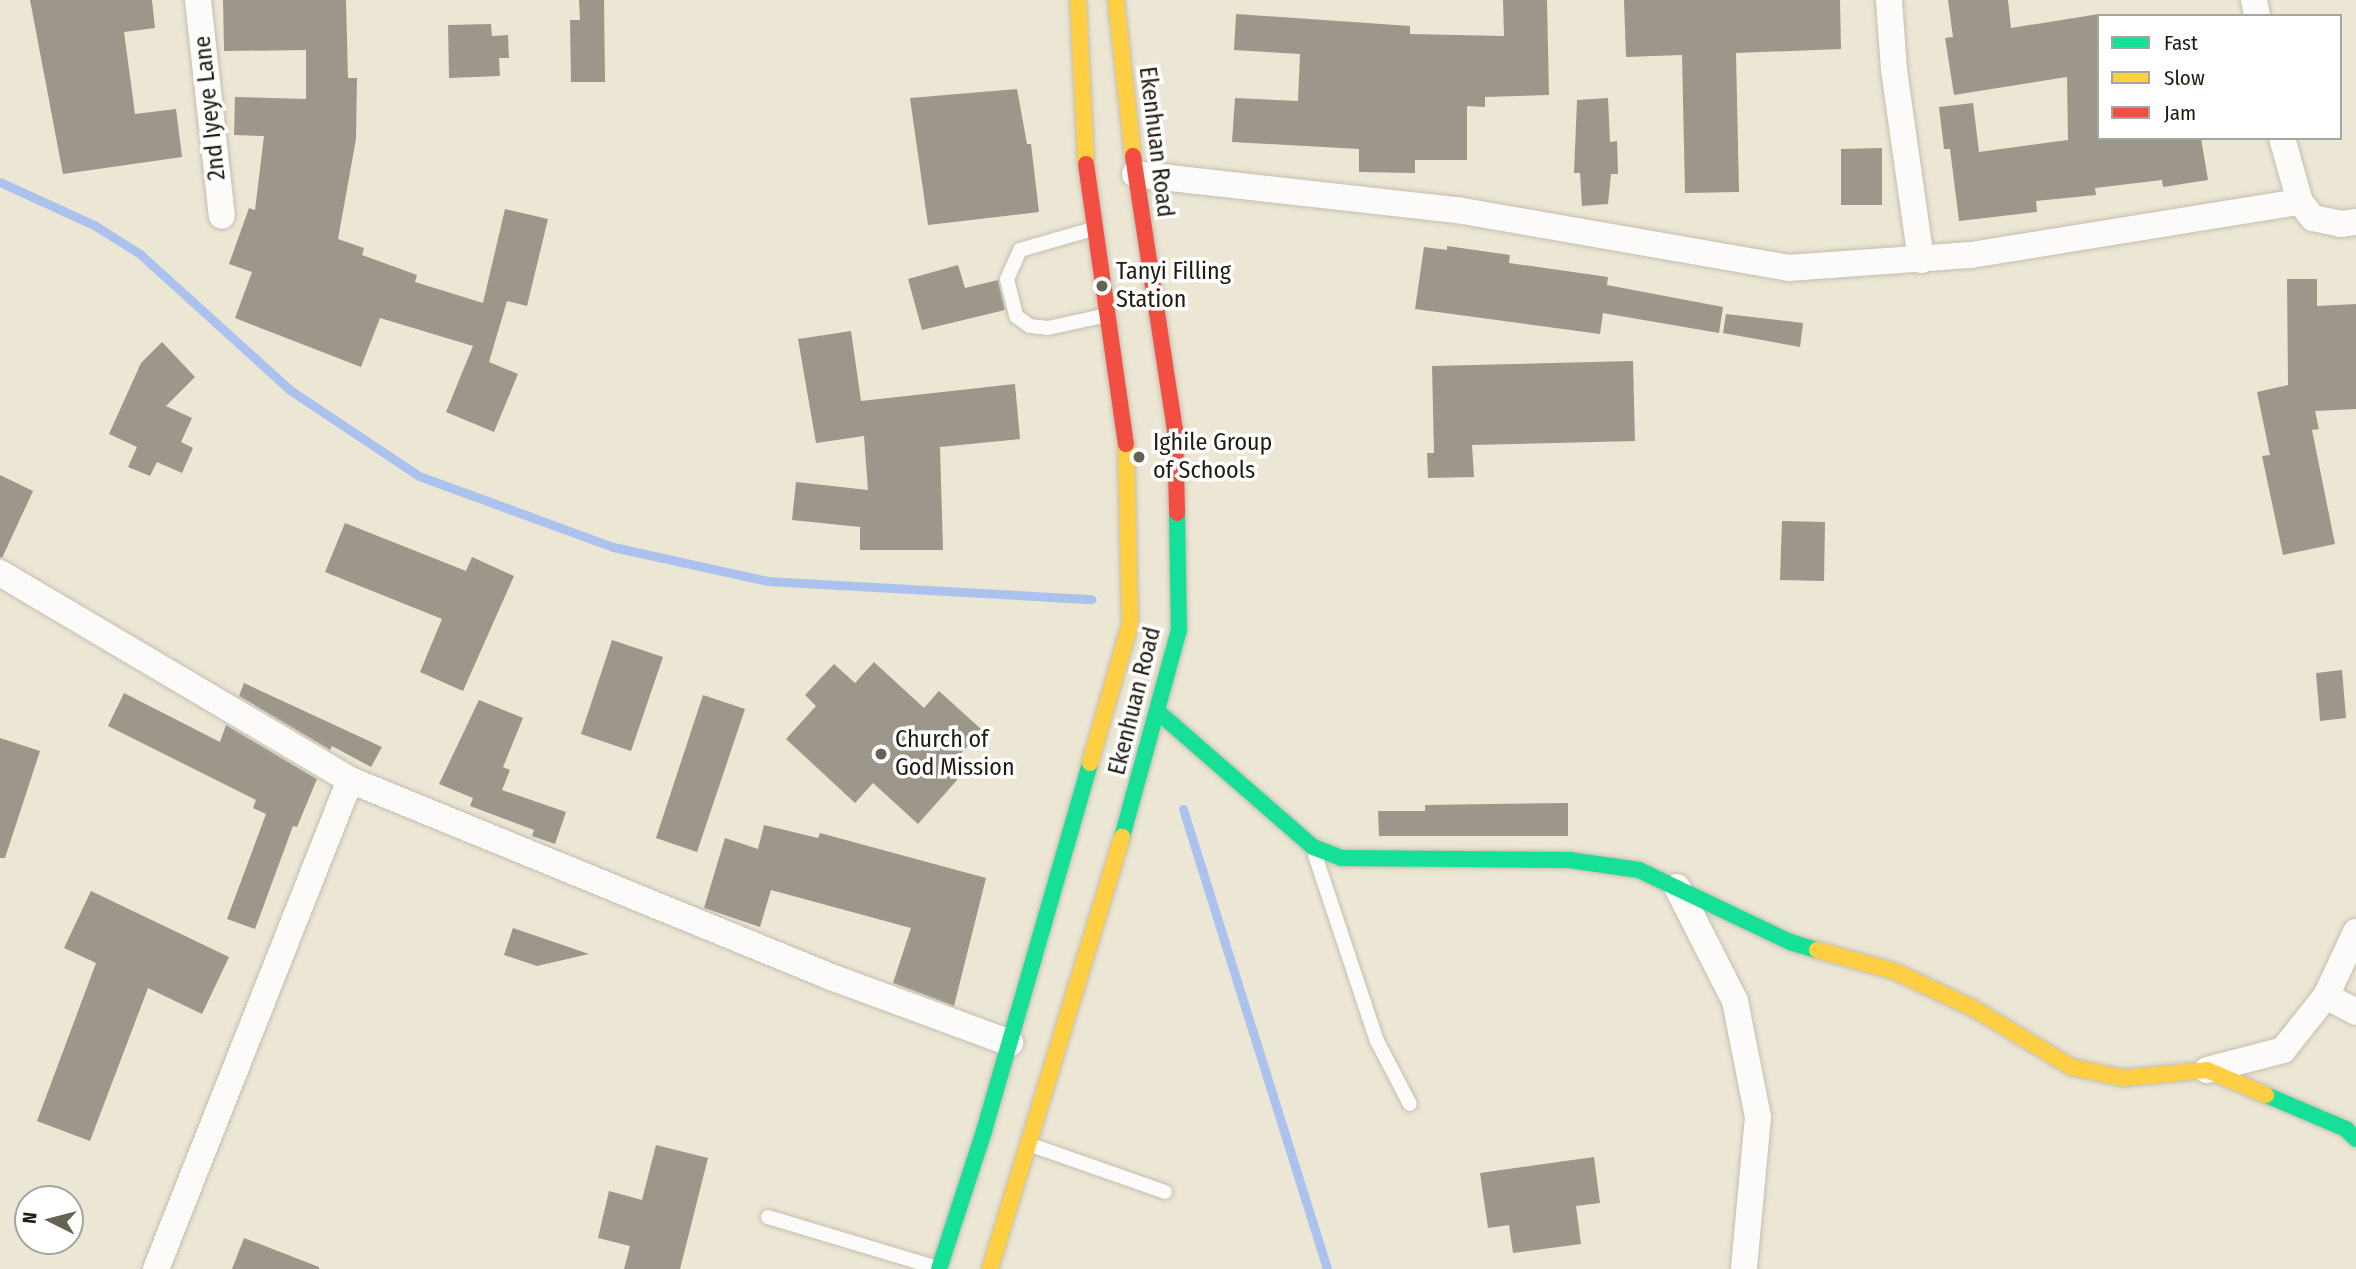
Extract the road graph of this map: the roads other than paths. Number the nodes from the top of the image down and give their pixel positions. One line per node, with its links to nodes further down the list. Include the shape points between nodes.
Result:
1 (198, 0): 8 (street, 2nd Iyeye Lane)
2 (1078, 0): 10 (main road, Ekenhuan Road, via 1087,181)
3 (1116, 0): 6 (main road, Ekenhuan Road)
4 (1889, 0): 11 (street, via 1894,70)
5 (2284, 140): 7 (street)
6 (1135, 174): 11 (street, via 1457,210 1788,268); 14 (main road, Ekenhuan Road, via 1175,429 1179,631)
7 (2300, 202): 9 (street, via 2313,218); 11 (street)
8 (222, 216)
9 (2348, 223)
10 (1094, 228): 12 (main road, Ekenhuan Road); 12 (lane, via 1020,250 1007,279 1016,316 1030,326 1048,328)
11 (1921, 260)
12 (1108, 315): 21 (main road, Ekenhuan Road, via 1126,433 1130,624)
13 (0, 573): 15 (street)
14 (1157, 711): 16 (main road); 25 (main road, Ekenhuan Road)
15 (351, 780): 21 (street, via 831,977); 28 (street)
16 (1313, 847): 17 (main road, via 1365,861 1569,860 1639,870); 23 (lane, via 1377,1041)
17 (1676, 885): 22 (main road, via 1790,942 1894,971 1973,1008 2024,1042 2093,1075 2160,1077); 31 (street, via 1735,1001 1758,1117)
18 (2356, 932): 19 (street)
19 (2326, 996): 20 (street); 22 (street, via 2283,1050)
20 (2356, 1012)
21 (1010, 1043): 29 (main road, Ekenhuan Road)
22 (2207, 1070): 24 (main road, via 2346,1129)
23 (1410, 1104)
24 (2356, 1139)
25 (1031, 1145): 26 (lane); 30 (main road, Ekenhuan Road)
26 (1165, 1192)
27 (768, 1217): 29 (lane)
28 (156, 1269)
29 (939, 1269)
30 (990, 1269)
31 (1744, 1269)

